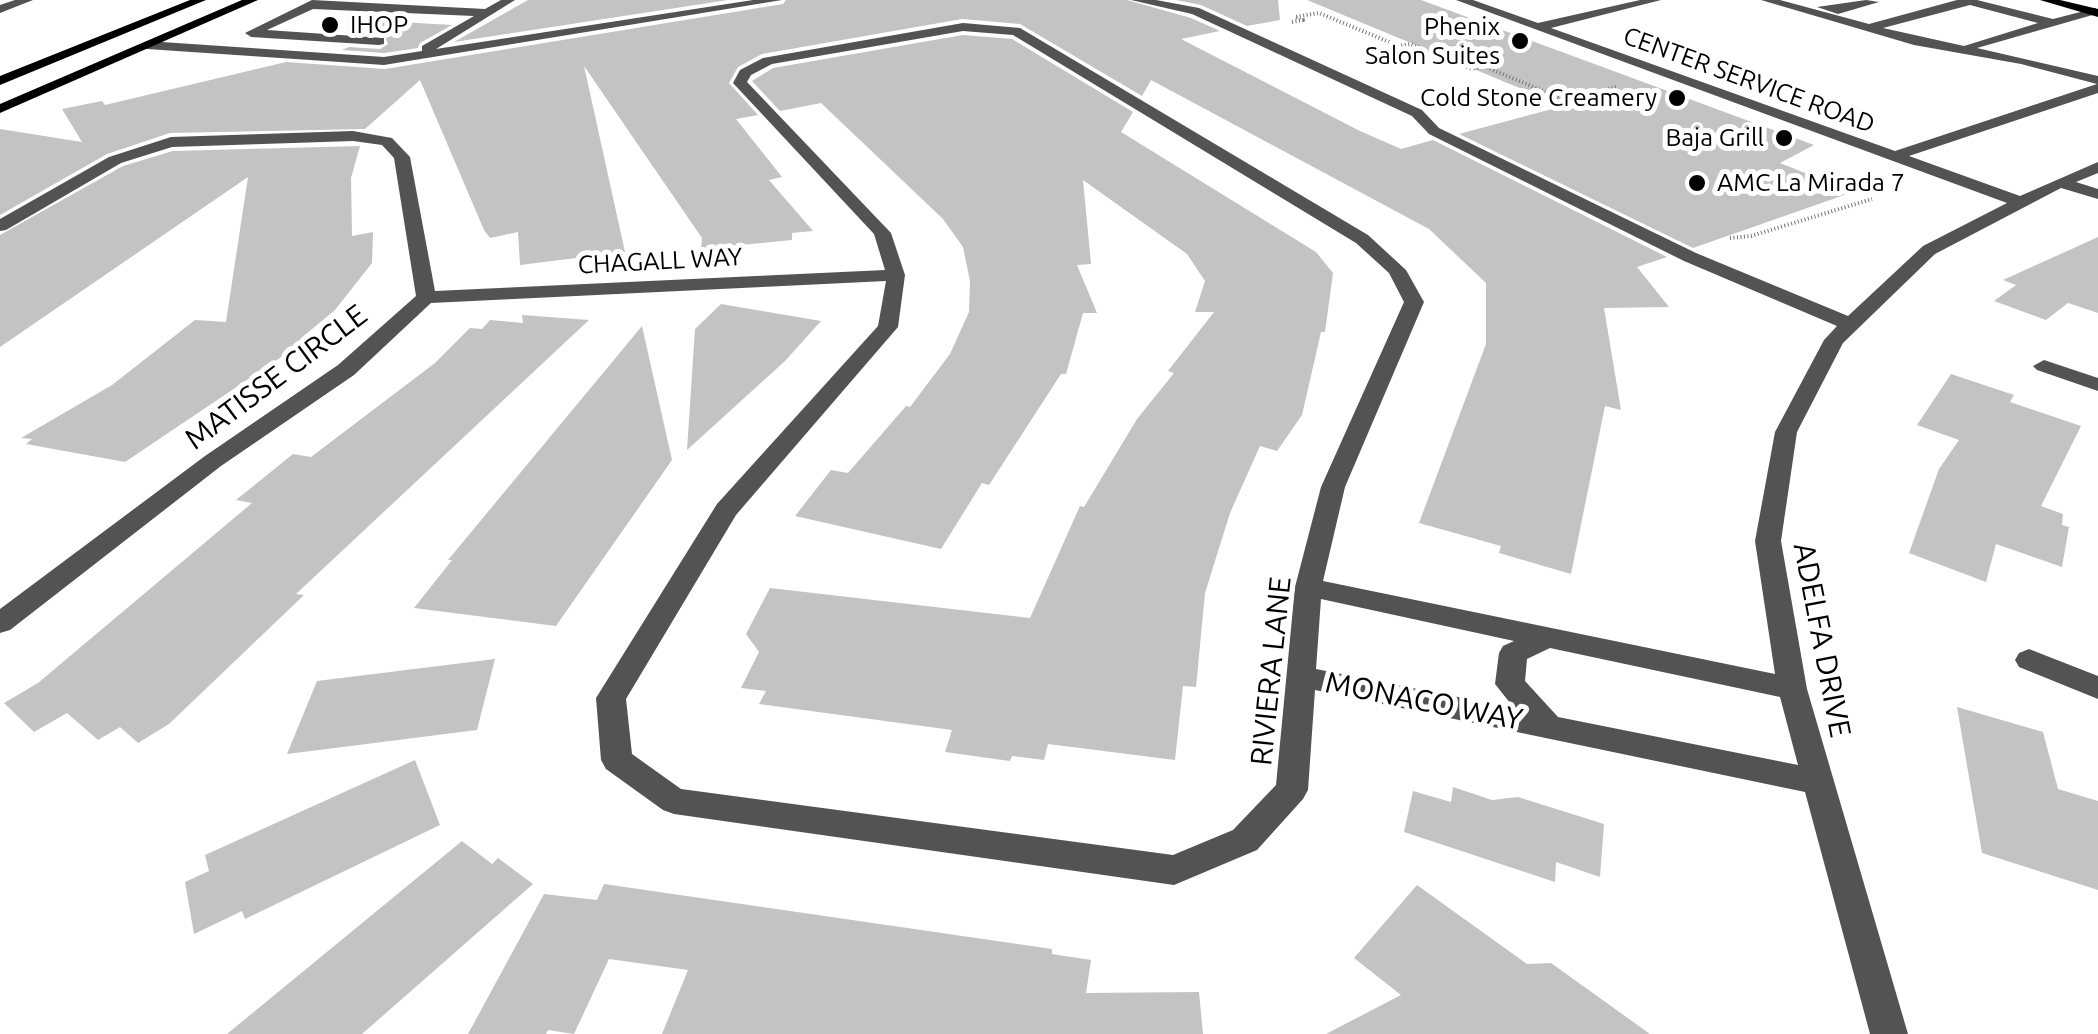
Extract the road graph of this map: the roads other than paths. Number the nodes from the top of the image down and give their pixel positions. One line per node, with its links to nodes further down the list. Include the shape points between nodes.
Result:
1 (26, 0): 15 (street)
2 (200, 0): 30 (main road)
3 (252, 0): 25 (main road)
4 (509, 0): 18 (street)
5 (776, 0): 27 (street)
6 (1136, 0): 41 (street, via 1195,11 1417,113 1434,131 1690,257)
7 (1462, 0): 21 (street, CENTER SERVICE ROAD)
8 (1656, 0): 21 (street)
9 (1768, 0): 22 (street)
10 (1799, 0): 14 (street, via 1838,10)
11 (2046, 0): 17 (main road)
12 (1967, 1): 19 (street); 22 (street)
13 (317, 2): 16 (street); 24 (street, via 250,33)
14 (1872, 2)
15 (0, 9)
16 (432, 10): 18 (street); 20 (street)
17 (2095, 12): 19 (street)
18 (486, 13): 27 (street)
19 (2052, 23): 26 (street)
20 (405, 26)
21 (1538, 27): 33 (street, CENTER SERVICE ROAD)
22 (1868, 28): 26 (street)
23 (392, 33): 24 (street)
24 (378, 41): 28 (street)
25 (147, 45): 28 (street); 32 (main road)
26 (1961, 49): 29 (street)
27 (414, 56): 28 (street)
28 (348, 59)
29 (2098, 80)
30 (0, 81)
31 (2098, 88): 33 (street)
32 (0, 108)
33 (1895, 156): 37 (street, CENTER SERVICE ROAD)
34 (2098, 167): 35 (street, ADELFA DRIVE)
35 (2060, 182): 36 (street); 37 (street, ADELFA DRIVE)
36 (2098, 194)
37 (2021, 202): 41 (street, ADELFA DRIVE, via 1928,250)
38 (0, 226): 40 (street, via 115,160 171,142 353,136 387,141 402,157)
39 (896, 275): 40 (street, CHAGALL WAY); 44 (street, RIVIERA LANE, via 882,233 740,83 745,73 768,61 963,27 1016,31 1362,239 1398,270 1414,302 1333,487); 48 (street, RIVIERA LANE, via 888,327 726,510 611,698 617,760 674,801 1174,870 1244,840 1292,790)
40 (426, 296): 45 (street, MATISSE CIRCLE, via 346,370)
41 (1850, 324): 50 (street, ADELFA DRIVE, via 1834,340 1786,432 1768,541)
42 (2044, 366): 43 (street)
43 (2098, 384)
44 (1308, 587): 46 (street); 48 (street, RIVIERA LANE)
45 (0, 623)
46 (1546, 638): 50 (street); 51 (street, MONACO WAY, via 1513,653 1510,684)
47 (2028, 660): 49 (street)
48 (1299, 676): 51 (street, MONACO WAY)
49 (2098, 688)
50 (1792, 689): 52 (street, ADELFA DRIVE)
51 (1549, 727): 52 (street, MONACO WAY)
52 (1818, 782): 53 (street, ADELFA DRIVE)
53 (1889, 1034)

